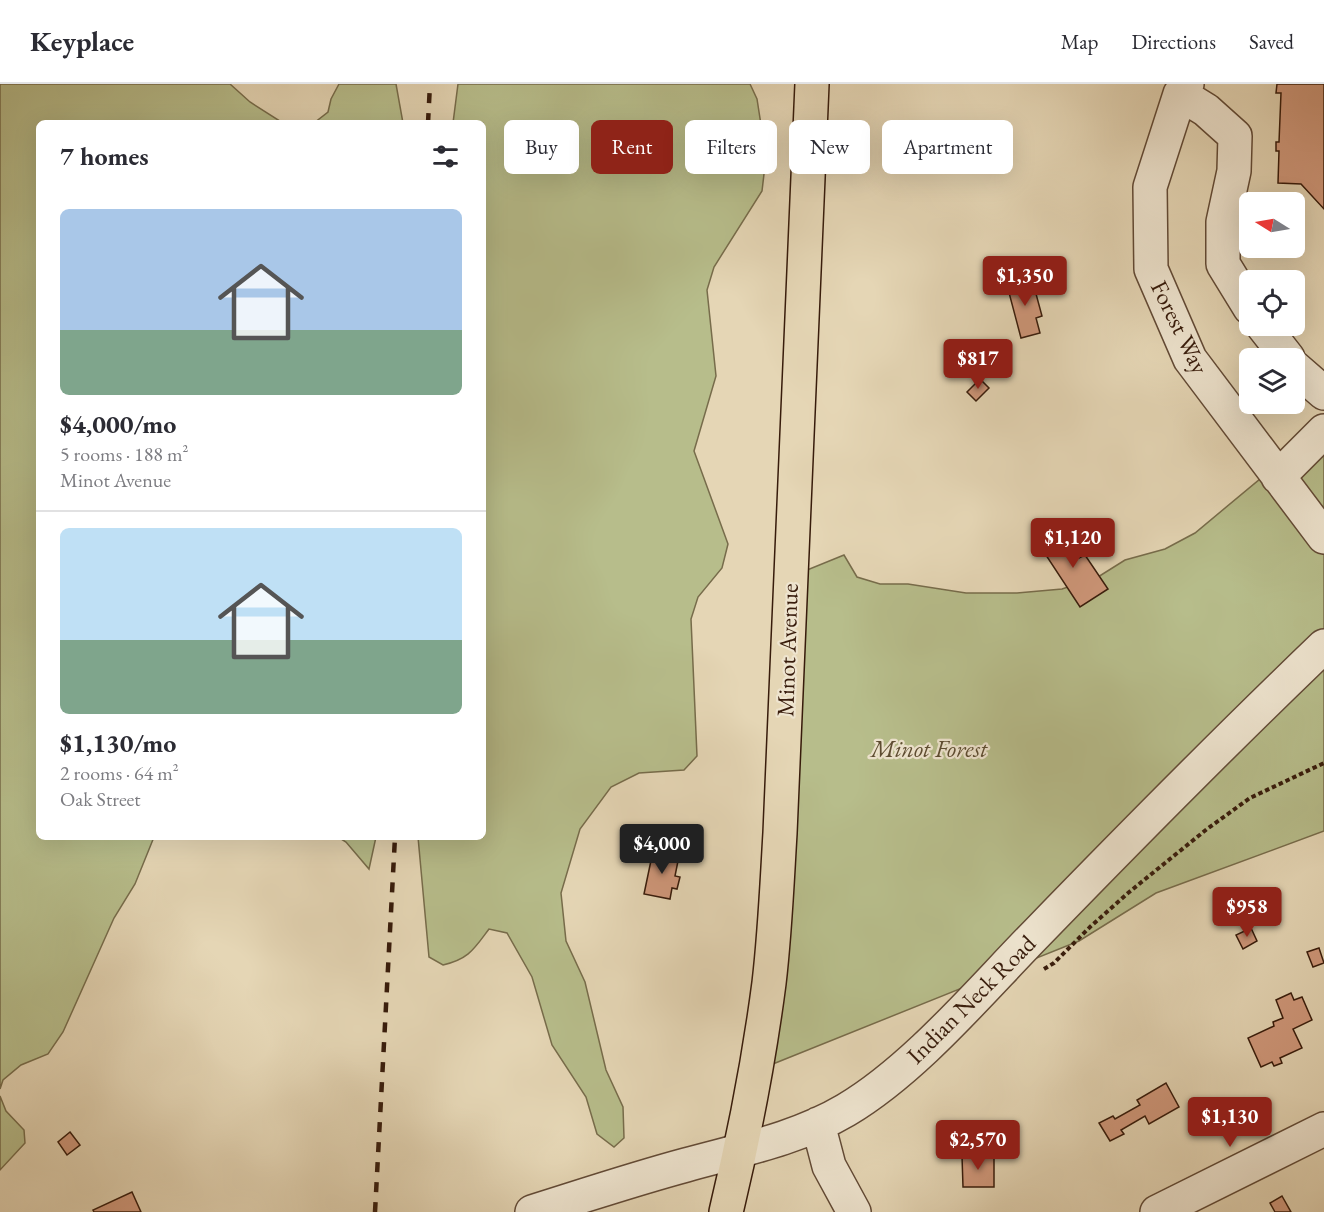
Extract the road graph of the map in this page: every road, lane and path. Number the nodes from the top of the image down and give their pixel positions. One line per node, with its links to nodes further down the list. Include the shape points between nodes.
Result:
1 (812, 84): 16 (main road, Minot Avenue, via 775,912 762,1030)
2 (1184, 89): 3 (street, via 1235,136 1234,171 1223,222 1223,264); 9 (street, Forest Way, via 1150,187 1151,269 1190,359)
3 (1239, 290)
4 (1271, 336): 5 (street)
5 (1280, 348)
6 (1305, 377): 7 (street)
7 (1324, 393)
8 (1324, 431): 9 (street)
9 (1278, 477): 10 (street, Forest Way)
10 (1324, 537)
11 (1324, 646): 14 (street, Indian Neck Road, via 1200,766 932,1041 873,1092)
12 (1324, 763): 13 (path, via 1250,798 1207,829 1128,893 1054,963)
13 (1035, 973)
14 (818, 1124): 16 (street, Indian Neck Road); 19 (street, via 829,1166)
15 (1324, 1129): 20 (street)
16 (739, 1152): 17 (street, Indian Neck Road); 18 (main road, Minot Avenue)
17 (532, 1212)
18 (726, 1212)
19 (854, 1212)
20 (1157, 1212)

